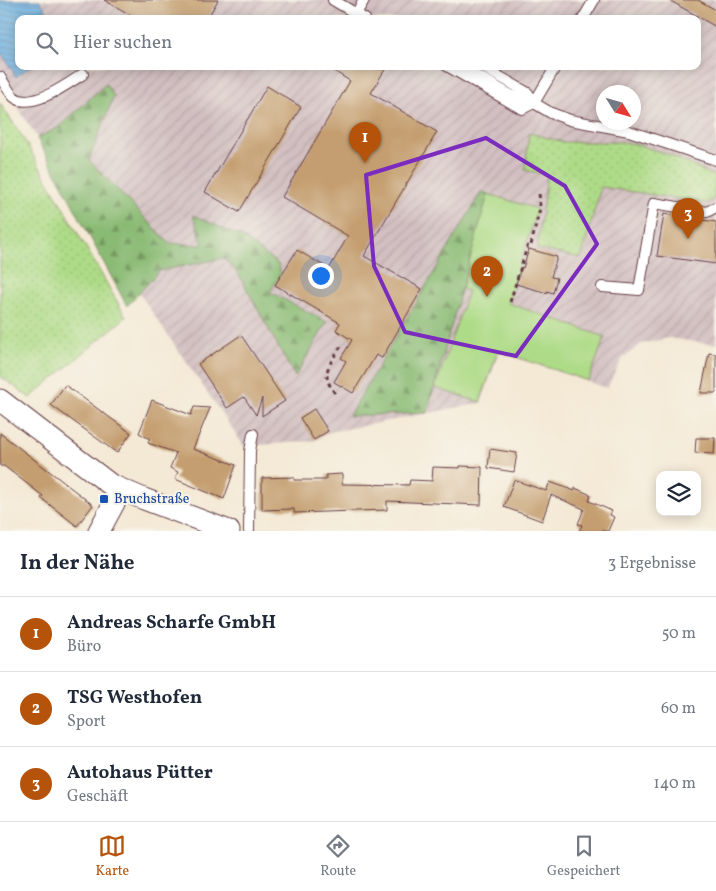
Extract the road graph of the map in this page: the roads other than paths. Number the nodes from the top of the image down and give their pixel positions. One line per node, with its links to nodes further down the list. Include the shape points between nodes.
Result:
1 (333, 0): 4 (lane)
2 (364, 0): 5 (lane)
3 (594, 0): 6 (lane)
4 (359, 15)
5 (361, 15)
6 (585, 15)
7 (453, 70): 12 (lane, via 522,109)
8 (477, 70): 12 (lane, via 518,93 528,93)
9 (554, 70): 12 (lane)
10 (83, 74): 11 (lane, via 48,96 22,100 15,98)
11 (0, 77)
12 (534, 103): 13 (lane, via 570,120 629,131)
13 (716, 160)
14 (716, 207): 15 (lane, via 707,212 654,203 639,290)
15 (602, 287)
16 (0, 400): 18 (street, via 87,468)
17 (253, 434): 21 (lane)
18 (121, 490): 19 (street); 20 (street)
19 (99, 531)
20 (229, 531)
21 (249, 531)

